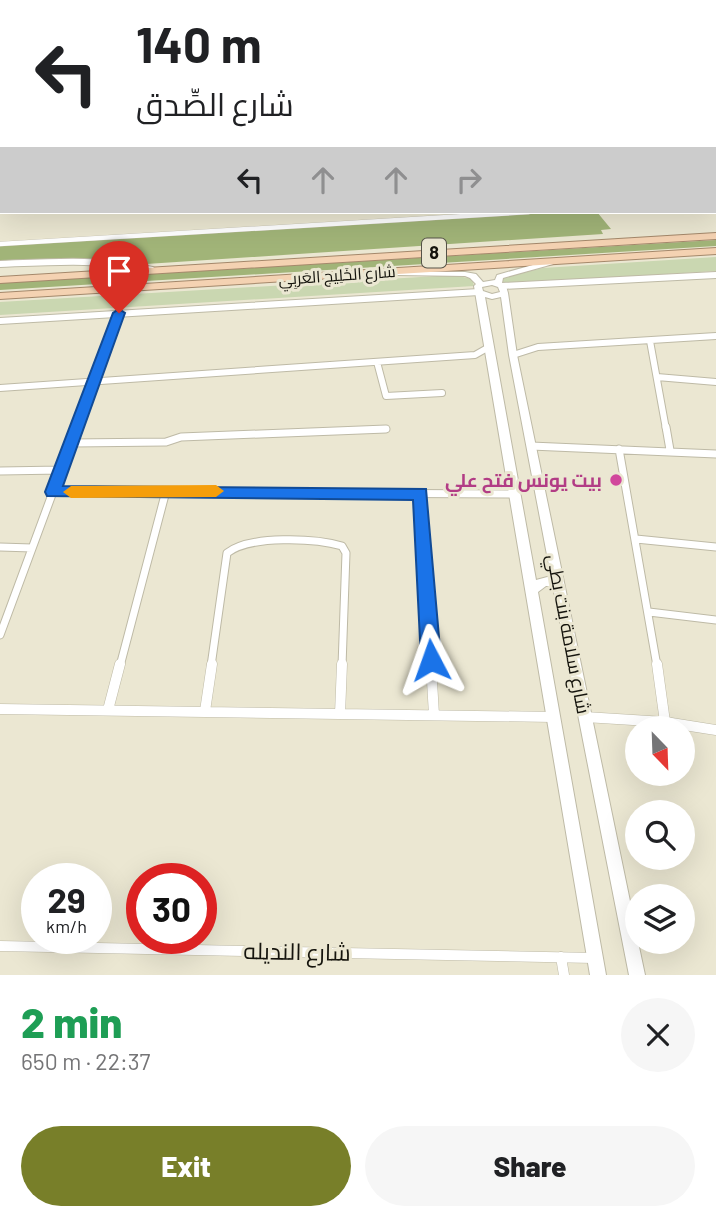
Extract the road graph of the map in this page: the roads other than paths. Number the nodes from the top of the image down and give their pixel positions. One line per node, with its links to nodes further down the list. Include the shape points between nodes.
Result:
1 (496, 214): 3 (street)
2 (716, 236): 7 (highway, شارع الخَلِيج العَربِي / 8)
3 (0, 244)
4 (716, 251): 5 (highway, شارع الخَلِيج العَربِي / 8)
5 (554, 261): 8 (highway, شارع الخَلِيج العَربِي / 8); 12 (main road, via 499,277)
6 (0, 264): 7 (street, via 55,262)
7 (152, 270): 10 (highway, شارع الخَلِيج العَربِي / 8)
8 (389, 271): 11 (main road, via 465,274); 13 (highway, شارع الخَلِيج العَربِي / 8)
9 (716, 275): 12 (street)
10 (0, 279)
11 (477, 289): 12 (main road); 12 (main road, via 492,297); 14 (main road, شارع سلامة بنت بطي); 15 (street)
12 (502, 289): 14 (main road, شارع سلامة بنت بطي)
13 (0, 296)
14 (494, 310): 18 (main road, شارع سلامة بنت بطي); 20 (main road, شارع سلامة بنت بطي)
15 (119, 313): 16 (street); 27 (street)
16 (0, 321)
17 (716, 336): 19 (street)
18 (510, 339): 21 (street); 23 (main road, شارع سلامة بنت بطي)
19 (650, 341): 21 (street); 26 (street)
20 (489, 347): 22 (street); 24 (main road, شارع سلامة بنت بطي)
21 (538, 347): 23 (street)
22 (475, 355): 24 (street); 25 (street)
23 (513, 355): 33 (main road, شارع سلامة بنت بطي)
24 (492, 361): 42 (main road, شارع سلامة بنت بطي)
25 (377, 362): 27 (street); 30 (street, via 386,396)
26 (657, 377): 28 (street); 35 (street)
27 (94, 382): 29 (street); 32 (street)
28 (716, 382)
29 (0, 388)
30 (442, 393)
31 (386, 429): 32 (street)
32 (72, 443): 37 (street)
33 (531, 446): 34 (street); 48 (main road, شارع سلامة بنت بطي)
34 (619, 449): 35 (street); 43 (street)
35 (670, 450): 36 (street)
36 (716, 454)
37 (61, 470): 38 (street); 40 (street)
38 (0, 471)
39 (166, 491): 40 (street); 41 (street); 53 (street)
40 (53, 492): 46 (street)
41 (421, 494): 42 (street); 56 (street)
42 (515, 494): 47 (main road, شارع سلامة بنت بطي)
43 (636, 539): 45 (street); 49 (street)
44 (0, 547): 46 (street)
45 (716, 547)
46 (32, 548): 51 (street)
47 (531, 590): 48 (main road, via 550,580 557,582); 58 (main road, شارع سلامة بنت بطي)
48 (560, 591): 59 (main road, شارع سلامة بنت بطي)
49 (649, 612): 50 (street); 57 (street)
50 (716, 620)
51 (0, 635)
52 (0, 709): 53 (street)
53 (108, 710): 54 (street)
54 (205, 711): 55 (street); 55 (street, via 229,549 250,542 332,543 346,553)
55 (340, 714): 56 (street)
56 (434, 715): 58 (street)
57 (664, 716)
58 (553, 717): 65 (main road, شارع سلامة بنت بطي)
59 (585, 717): 60 (street); 68 (main road, شارع سلامة بنت بطي)
60 (625, 720)
61 (695, 727): 62 (street)
62 (716, 730)
63 (0, 946): 64 (street, شارع النديله)
64 (561, 957): 65 (street, شارع النديله); 66 (street)
65 (595, 958): 67 (main road, شارع سلامة بنت بطي)
66 (564, 975)
67 (598, 975)
68 (637, 975)

